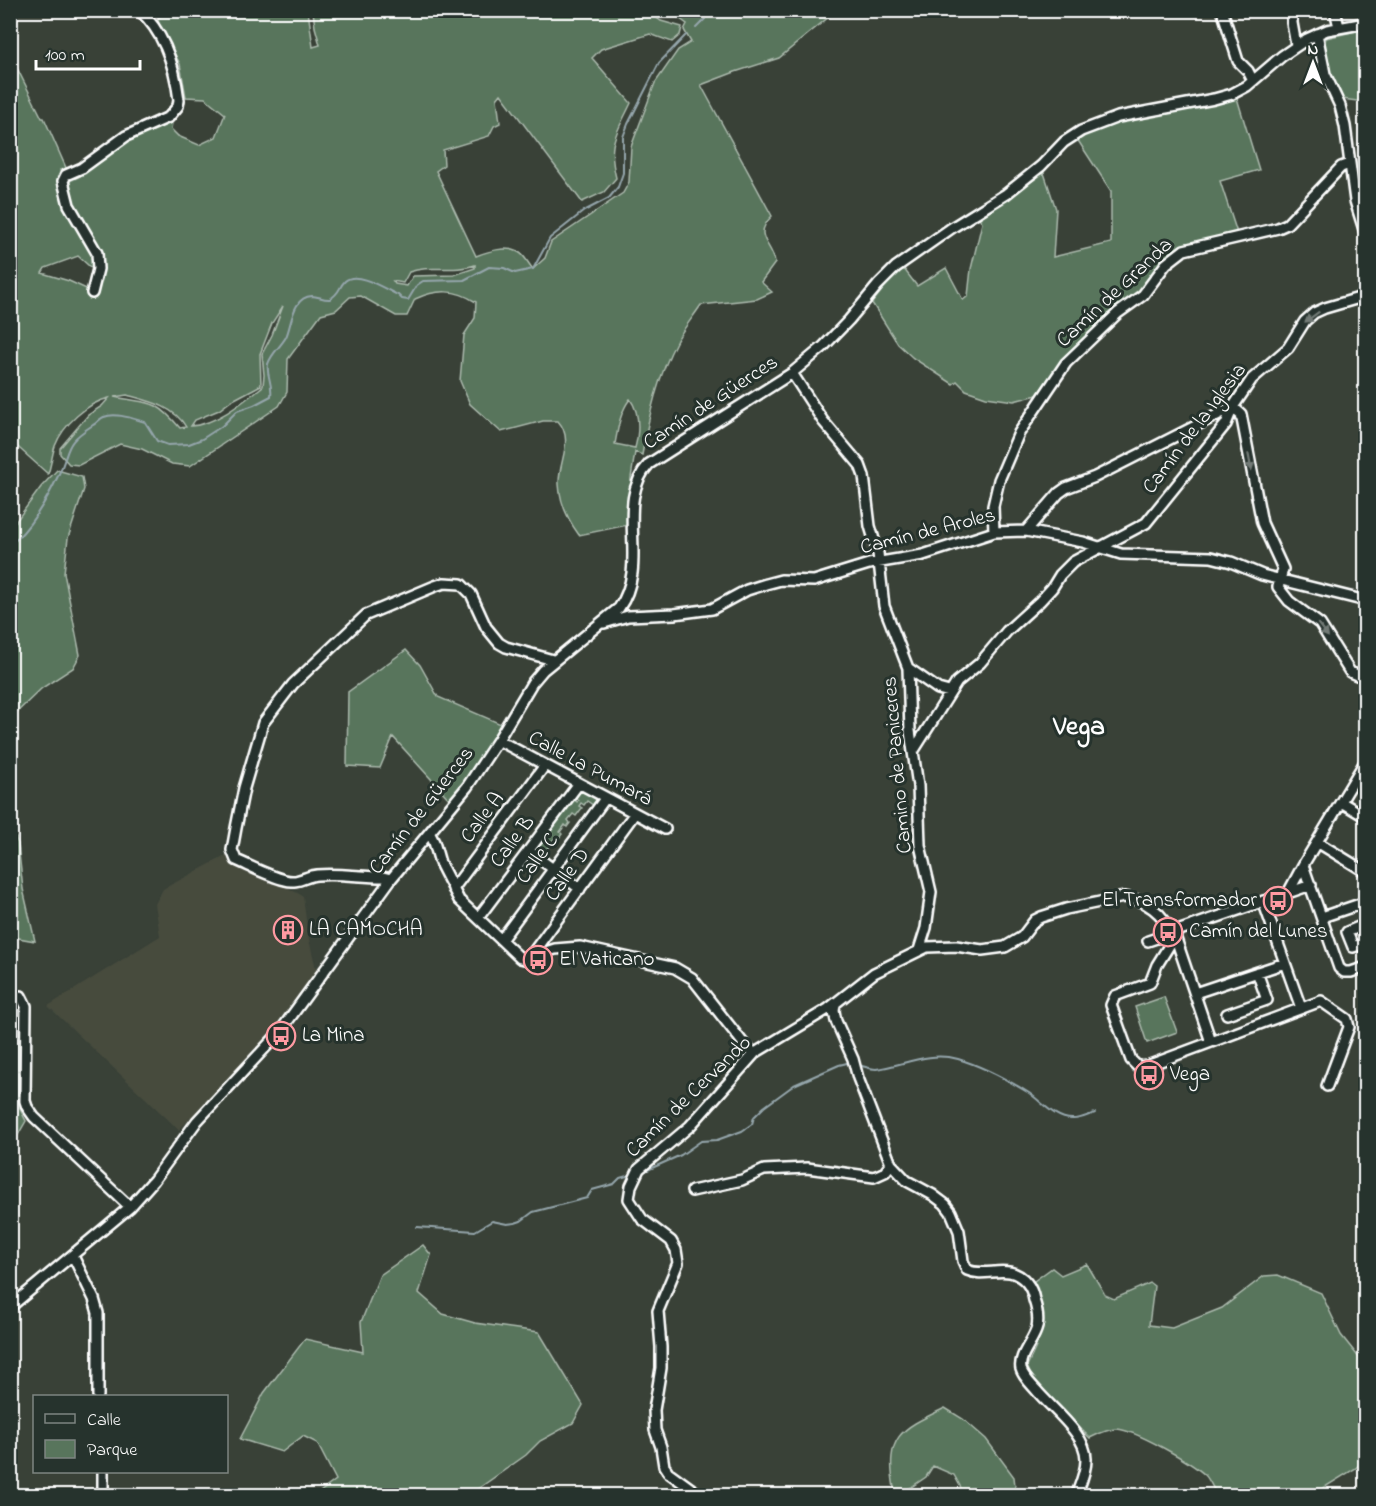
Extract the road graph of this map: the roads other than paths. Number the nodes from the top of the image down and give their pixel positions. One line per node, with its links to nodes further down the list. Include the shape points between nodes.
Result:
1 (139, 10): 12 (street, via 171,58 179,100 169,117 126,136 66,175 63,181 69,205 97,253)
2 (1222, 10): 9 (street, via 1238,61)
3 (1292, 10): 8 (street)
4 (1335, 10): 6 (street)
5 (1365, 23): 6 (street, Camín de Güerces)
6 (1339, 27): 7 (street, Camín de Güerces)
7 (1317, 34): 8 (street, Camín de Güerces); 10 (street, via 1324,74 1345,126)
8 (1296, 45): 9 (street, Camín de Güerces)
9 (1253, 81): 14 (street, Camín de Güerces, via 1232,94 1118,117 1081,131 1006,194 896,267 842,327)
10 (1349, 164): 11 (street); 17 (street, Camín de Granda, via 1341,167 1287,224 1176,255 1143,295 1118,313 1066,363 1012,445 993,507)
11 (1365, 236)
12 (92, 293)
13 (1365, 296): 15 (street, Camín de la Iglesia, one-way to 15, via 1314,313 1288,348 1252,379)
14 (792, 373): 19 (street, Camino de Paniceres, via 823,421 860,465); 21 (street, Camín de Güerces, via 641,472 633,496 633,574)
15 (1233, 407): 16 (street, via 1106,472 1066,488); 18 (street, Camín de la Iglesia, via 1226,424 1146,523); 20 (street, one-way to 20, via 1240,414 1262,524 1283,569)
16 (1026, 531): 17 (street, Camín de Aroles); 18 (street, Camín de Aroles)
17 (993, 532): 19 (street, Camín de Aroles, via 923,555)
18 (1102, 548): 20 (street, Camín de Aroles, via 1121,554 1211,557); 28 (street, Camín de la Iglesia, via 1066,568 1040,601)
19 (878, 562): 23 (street, Camín de Aroles, via 814,581 781,580 766,584 712,609); 26 (street, Camino de Paniceres, via 884,606)
20 (1280, 579): 22 (street, Camín de Aroles); 27 (street, one-way to 27, via 1278,587 1289,601 1320,624 1350,672)
21 (628, 596): 23 (street); 24 (street, Camín de Güerces)
22 (1365, 601)
23 (641, 615): 24 (street, Camín de Aroles)
24 (601, 623): 25 (street, Camín de Güerces)
25 (553, 660): 29 (street, Camín de Güerces, via 532,683); 45 (street, via 499,643 486,627 468,589 461,584 444,583 358,620 293,684 263,723 236,828 232,850 236,860 285,880 326,875)
26 (908, 668): 28 (street); 30 (street, Camino de Paniceres)
27 (1365, 672)
28 (949, 692): 30 (street, Camín de la Iglesia)
29 (498, 740): 36 (street, Calle La Pumará); 39 (street, Camín de Güerces)
30 (914, 750): 59 (street, Camino de Paniceres, via 920,845 931,892)
31 (1365, 760): 35 (street)
32 (543, 768): 47 (street, Calle A)
33 (577, 786): 41 (street, Calle B)
34 (604, 800): 43 (street, Calle C)
35 (1341, 802): 37 (street); 40 (street)
36 (635, 813): 38 (street, Calle La Pumará); 48 (street, Calle D)
37 (1365, 817)
38 (665, 829)
39 (430, 834): 45 (street, Camín de Güerces); 47 (street)
40 (1317, 842): 42 (street); 44 (street)
41 (529, 850): 43 (street); 53 (street, Calle B)
42 (1303, 864): 46 (street); 49 (street)
43 (554, 869): 48 (street); 56 (street, Calle C)
44 (1365, 872)
45 (391, 879): 74 (street, Camín de Güerces, via 279,1033 197,1120)
46 (1311, 885): 49 (street); 52 (street)
47 (453, 889): 53 (street)
48 (580, 889): 60 (street, Calle D)
49 (1288, 893): 50 (street)
50 (1263, 901): 55 (street); 61 (street)
51 (1365, 902): 52 (street)
52 (1322, 917): 62 (street, via 1340,968 1344,972)
53 (478, 918): 56 (street)
54 (1365, 924): 58 (street, via 1347,932 1352,947)
55 (1173, 934): 57 (street); 59 (street, via 1152,908 1124,897 1041,917 1022,937 1005,947 982,950 937,945); 64 (street); 69 (street, via 1150,983 1114,996 1111,1005 1131,1060 1138,1067)
56 (501, 940): 60 (street, via 520,958)
57 (1148, 941)
58 (1365, 943)
59 (919, 950): 66 (street, via 864,979)
60 (529, 958): 70 (street, via 555,949 580,947 675,968 692,978)
61 (1285, 963): 63 (street); 67 (street)
62 (1365, 967)
63 (1257, 972): 64 (street); 68 (street, via 1267,1000)
64 (1195, 993): 69 (street)
65 (21, 996): 74 (street, via 26,1006 27,1107)
66 (835, 1004): 70 (street, Camín de Cervando); 72 (street, via 836,1022)
67 (1301, 1008): 69 (street); 71 (street, via 1321,1001 1347,1020 1349,1027)
68 (1227, 1014)
69 (1211, 1042)
70 (755, 1053): 80 (street, Camín de Cervando, via 690,1126 637,1174 629,1192 633,1208 676,1250 678,1263 658,1311 661,1357 655,1430 668,1472)
71 (1327, 1086)
72 (891, 1164): 73 (street, via 874,1177 807,1168 764,1170 742,1180); 81 (street, via 951,1212 968,1270 1010,1272 1027,1282 1038,1321 1021,1367 1024,1376 1082,1442 1086,1463)
73 (692, 1191)
74 (130, 1207): 75 (street, Camín de Güerces)
75 (73, 1256): 76 (street, Camín de Güerces); 77 (street, via 98,1313)
76 (10, 1307)
77 (98, 1395)
78 (103, 1473): 79 (street)
79 (103, 1496)
80 (701, 1496)
81 (1076, 1496)

